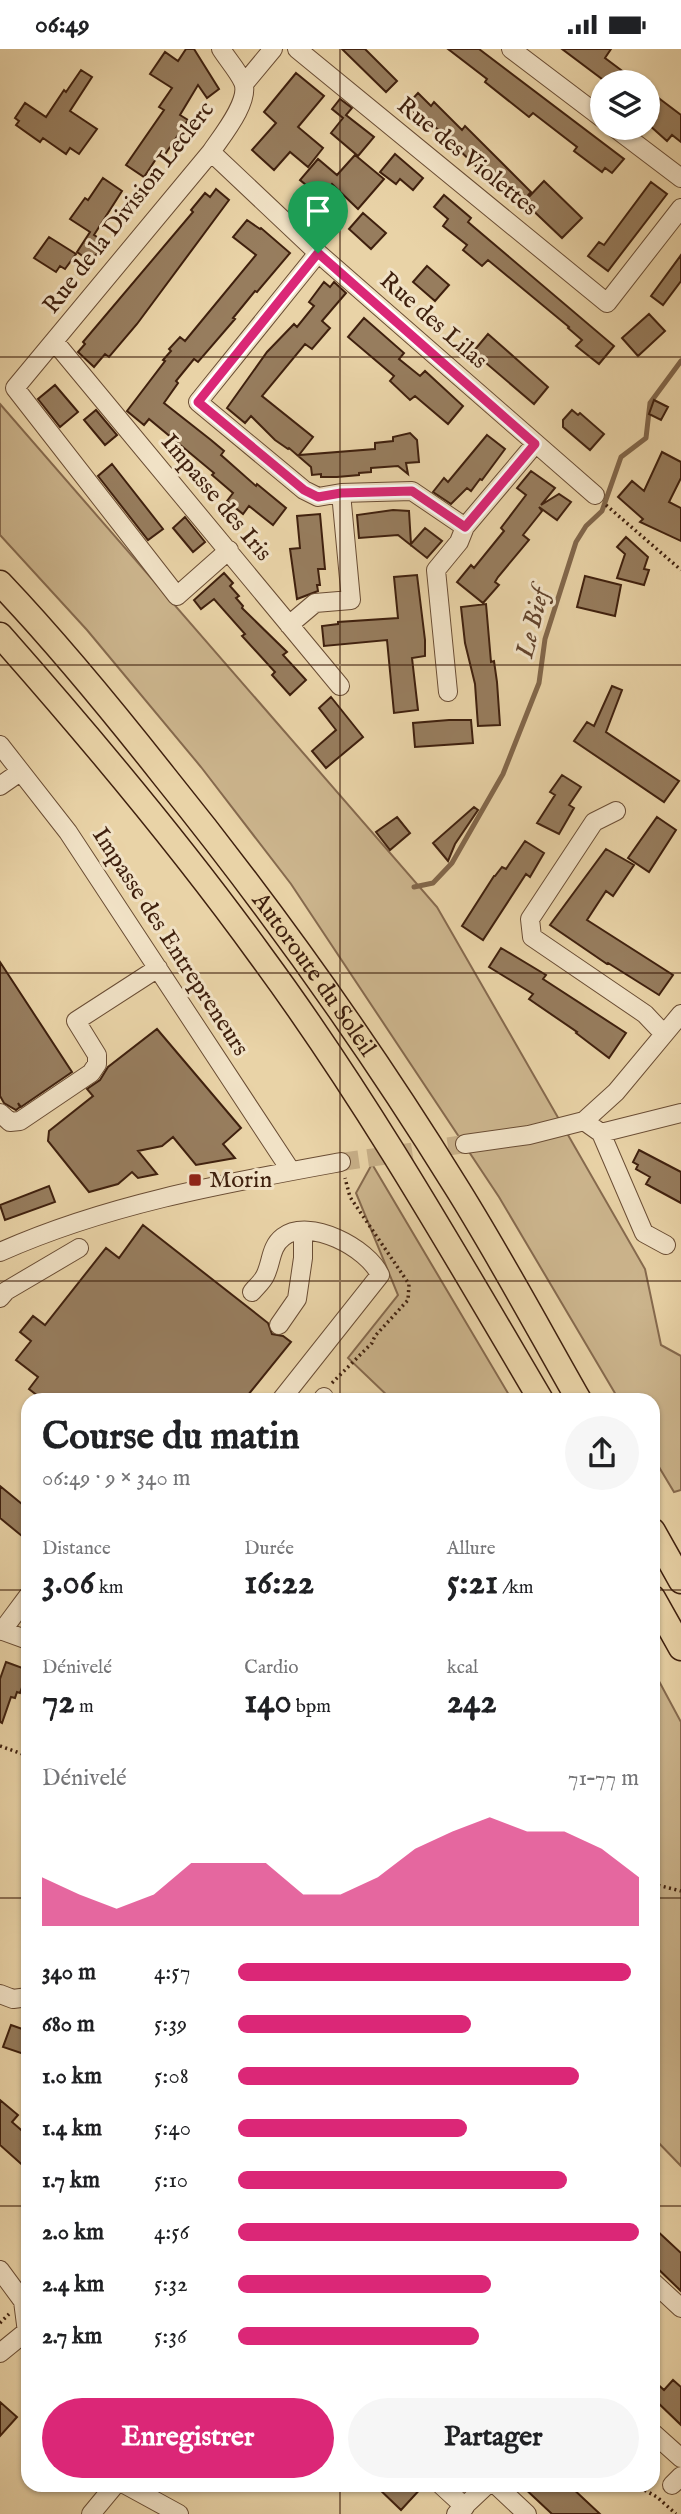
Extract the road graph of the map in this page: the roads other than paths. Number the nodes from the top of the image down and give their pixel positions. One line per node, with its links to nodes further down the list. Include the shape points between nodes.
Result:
1 (221, 49): 5 (street)
2 (273, 49): 5 (street)
3 (297, 49): 10 (street, Rue des Violettes, via 607,303)
4 (511, 49): 6 (street)
5 (244, 84): 8 (street, Rue de la Division Leclerc, via 243,99)
6 (590, 109)
7 (630, 140): 9 (street)
8 (211, 152): 11 (street, Rue des Lilas); 12 (street, Rue de la Division Leclerc)
9 (681, 178)
10 (681, 208)
11 (318, 253): 13 (street, Rue des Lilas); 14 (street, via 198,402 304,490 318,497)
12 (54, 341): 17 (street, Impasse des Iris); 17 (street, Rue de la Division Leclerc, via 15,388 177,596)
13 (535, 444): 15 (street, Rue des Lilas); 16 (street)
14 (341, 493): 16 (street, via 412,491); 19 (street, via 351,600 315,603)
15 (602, 502)
16 (465, 527): 22 (street, via 460,542 436,570)
17 (229, 550): 19 (street, Impasse des Iris)
18 (0, 583): 46 (highway, Autoroute du Soleil, via 204,825 382,1069 456,1186)
19 (289, 625): 21 (street, Impasse des Iris)
20 (0, 635): 45 (highway, Autoroute du Soleil, via 78,723 262,956 426,1204)
21 (340, 686)
22 (448, 692)
23 (0, 745): 24 (street, Impasse des Entrepreneurs)
24 (20, 772): 25 (street); 27 (street, Impasse des Entrepreneurs, via 68,832)
25 (0, 786)
26 (616, 811): 29 (street, via 594,822 530,919 531,937 645,1014)
27 (158, 968): 30 (street, via 76,1021 97,1055 91,1073 20,1121 10,1122); 36 (street, Impasse des Entrepreneurs)
28 (681, 1014): 29 (street)
29 (664, 1034): 32 (street, via 616,1092)
30 (0, 1112)
31 (681, 1113): 33 (street)
32 (584, 1121): 33 (street); 34 (street)
33 (601, 1133): 38 (street, via 644,1233)
34 (465, 1144)
35 (341, 1162): 36 (street)
36 (291, 1171): 40 (street, via 122,1210)
37 (303, 1231): 41 (street, via 284,1236 273,1248 264,1278); 43 (street, via 297,1299); 44 (street, via 351,1244 380,1275)
38 (666, 1245)
39 (79, 1248): 42 (street)
40 (0, 1252)
41 (252, 1292)
42 (0, 1297)
43 (279, 1325)
44 (287, 1393)
45 (537, 1393)
46 (575, 1393)
47 (660, 1544): 48 (highway)
48 (681, 1581)
49 (21, 1605): 51 (street)
50 (660, 1610): 53 (highway)
51 (1, 1630): 52 (street)
52 (21, 1637)
53 (681, 1648)
54 (0, 1994): 55 (street)
55 (21, 1998)
56 (0, 2270): 58 (street)
57 (660, 2288): 59 (street)
58 (21, 2295)
59 (681, 2308)
60 (21, 2339): 61 (street)
61 (0, 2353)
62 (660, 2439): 63 (street)
63 (681, 2458)
64 (108, 2492): 71 (street)
65 (139, 2492): 72 (street)
66 (160, 2492): 72 (street)
67 (446, 2492): 70 (street)
68 (480, 2492): 70 (street)
69 (503, 2492): 73 (street)
70 (461, 2511)
71 (91, 2514)
72 (179, 2514)
73 (527, 2514)

